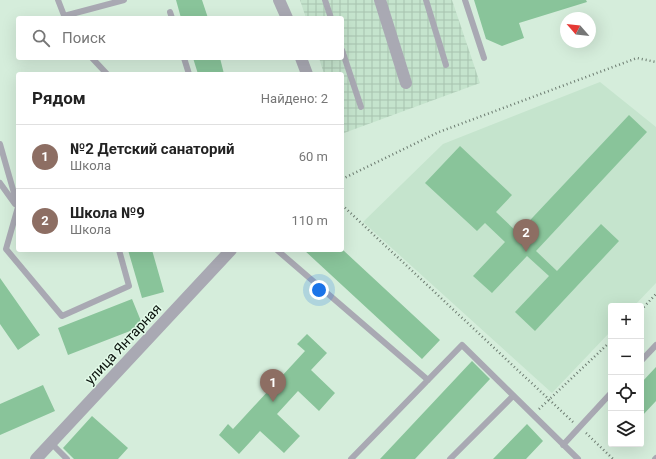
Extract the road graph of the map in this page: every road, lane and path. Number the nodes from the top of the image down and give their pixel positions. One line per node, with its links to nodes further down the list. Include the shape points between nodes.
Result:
1 (58, 0): 8 (lane)
2 (124, 0): 9 (lane)
3 (279, 0): 10 (street)
4 (325, 0): 11 (lane)
5 (380, 0): 22 (street)
6 (426, 0): 18 (lane)
7 (465, 0): 13 (lane)
8 (65, 16)
9 (68, 16)
10 (286, 16)
11 (330, 16)
12 (344, 56): 23 (lane)
13 (484, 58)
14 (94, 60): 19 (lane)
15 (185, 60): 20 (lane)
16 (303, 60): 21 (street)
17 (656, 62): 25 (path, via 637,58 483,115 439,132)
18 (446, 65)
19 (105, 72)
20 (188, 72)
21 (306, 72)
22 (406, 83)
23 (361, 107)
24 (0, 144): 27 (lane)
25 (344, 178)
26 (0, 183): 28 (lane)
27 (16, 199)
28 (16, 203)
29 (344, 207): 42 (path)
30 (16, 213): 31 (lane, via 6,249 62,316 129,286)
31 (120, 252)
32 (229, 252): 45 (street, улица Янтарная)
33 (279, 252): 39 (lane)
34 (656, 294): 35 (path)
35 (644, 307)
36 (608, 344): 42 (path)
37 (656, 345): 38 (lane)
38 (644, 358)
39 (428, 380): 40 (lane, via 462,346); 50 (lane)
40 (514, 396): 43 (lane); 51 (lane)
41 (608, 396): 44 (lane)
42 (550, 399): 43 (path); 44 (path)
43 (533, 415): 46 (lane)
44 (579, 427): 46 (lane); 52 (path)
45 (51, 443): 48 (street, улица Янтарная); 49 (lane)
46 (563, 445): 47 (lane)
47 (573, 458)
48 (36, 459)
49 (67, 459)
50 (351, 459)
51 (450, 459)
52 (613, 459)

